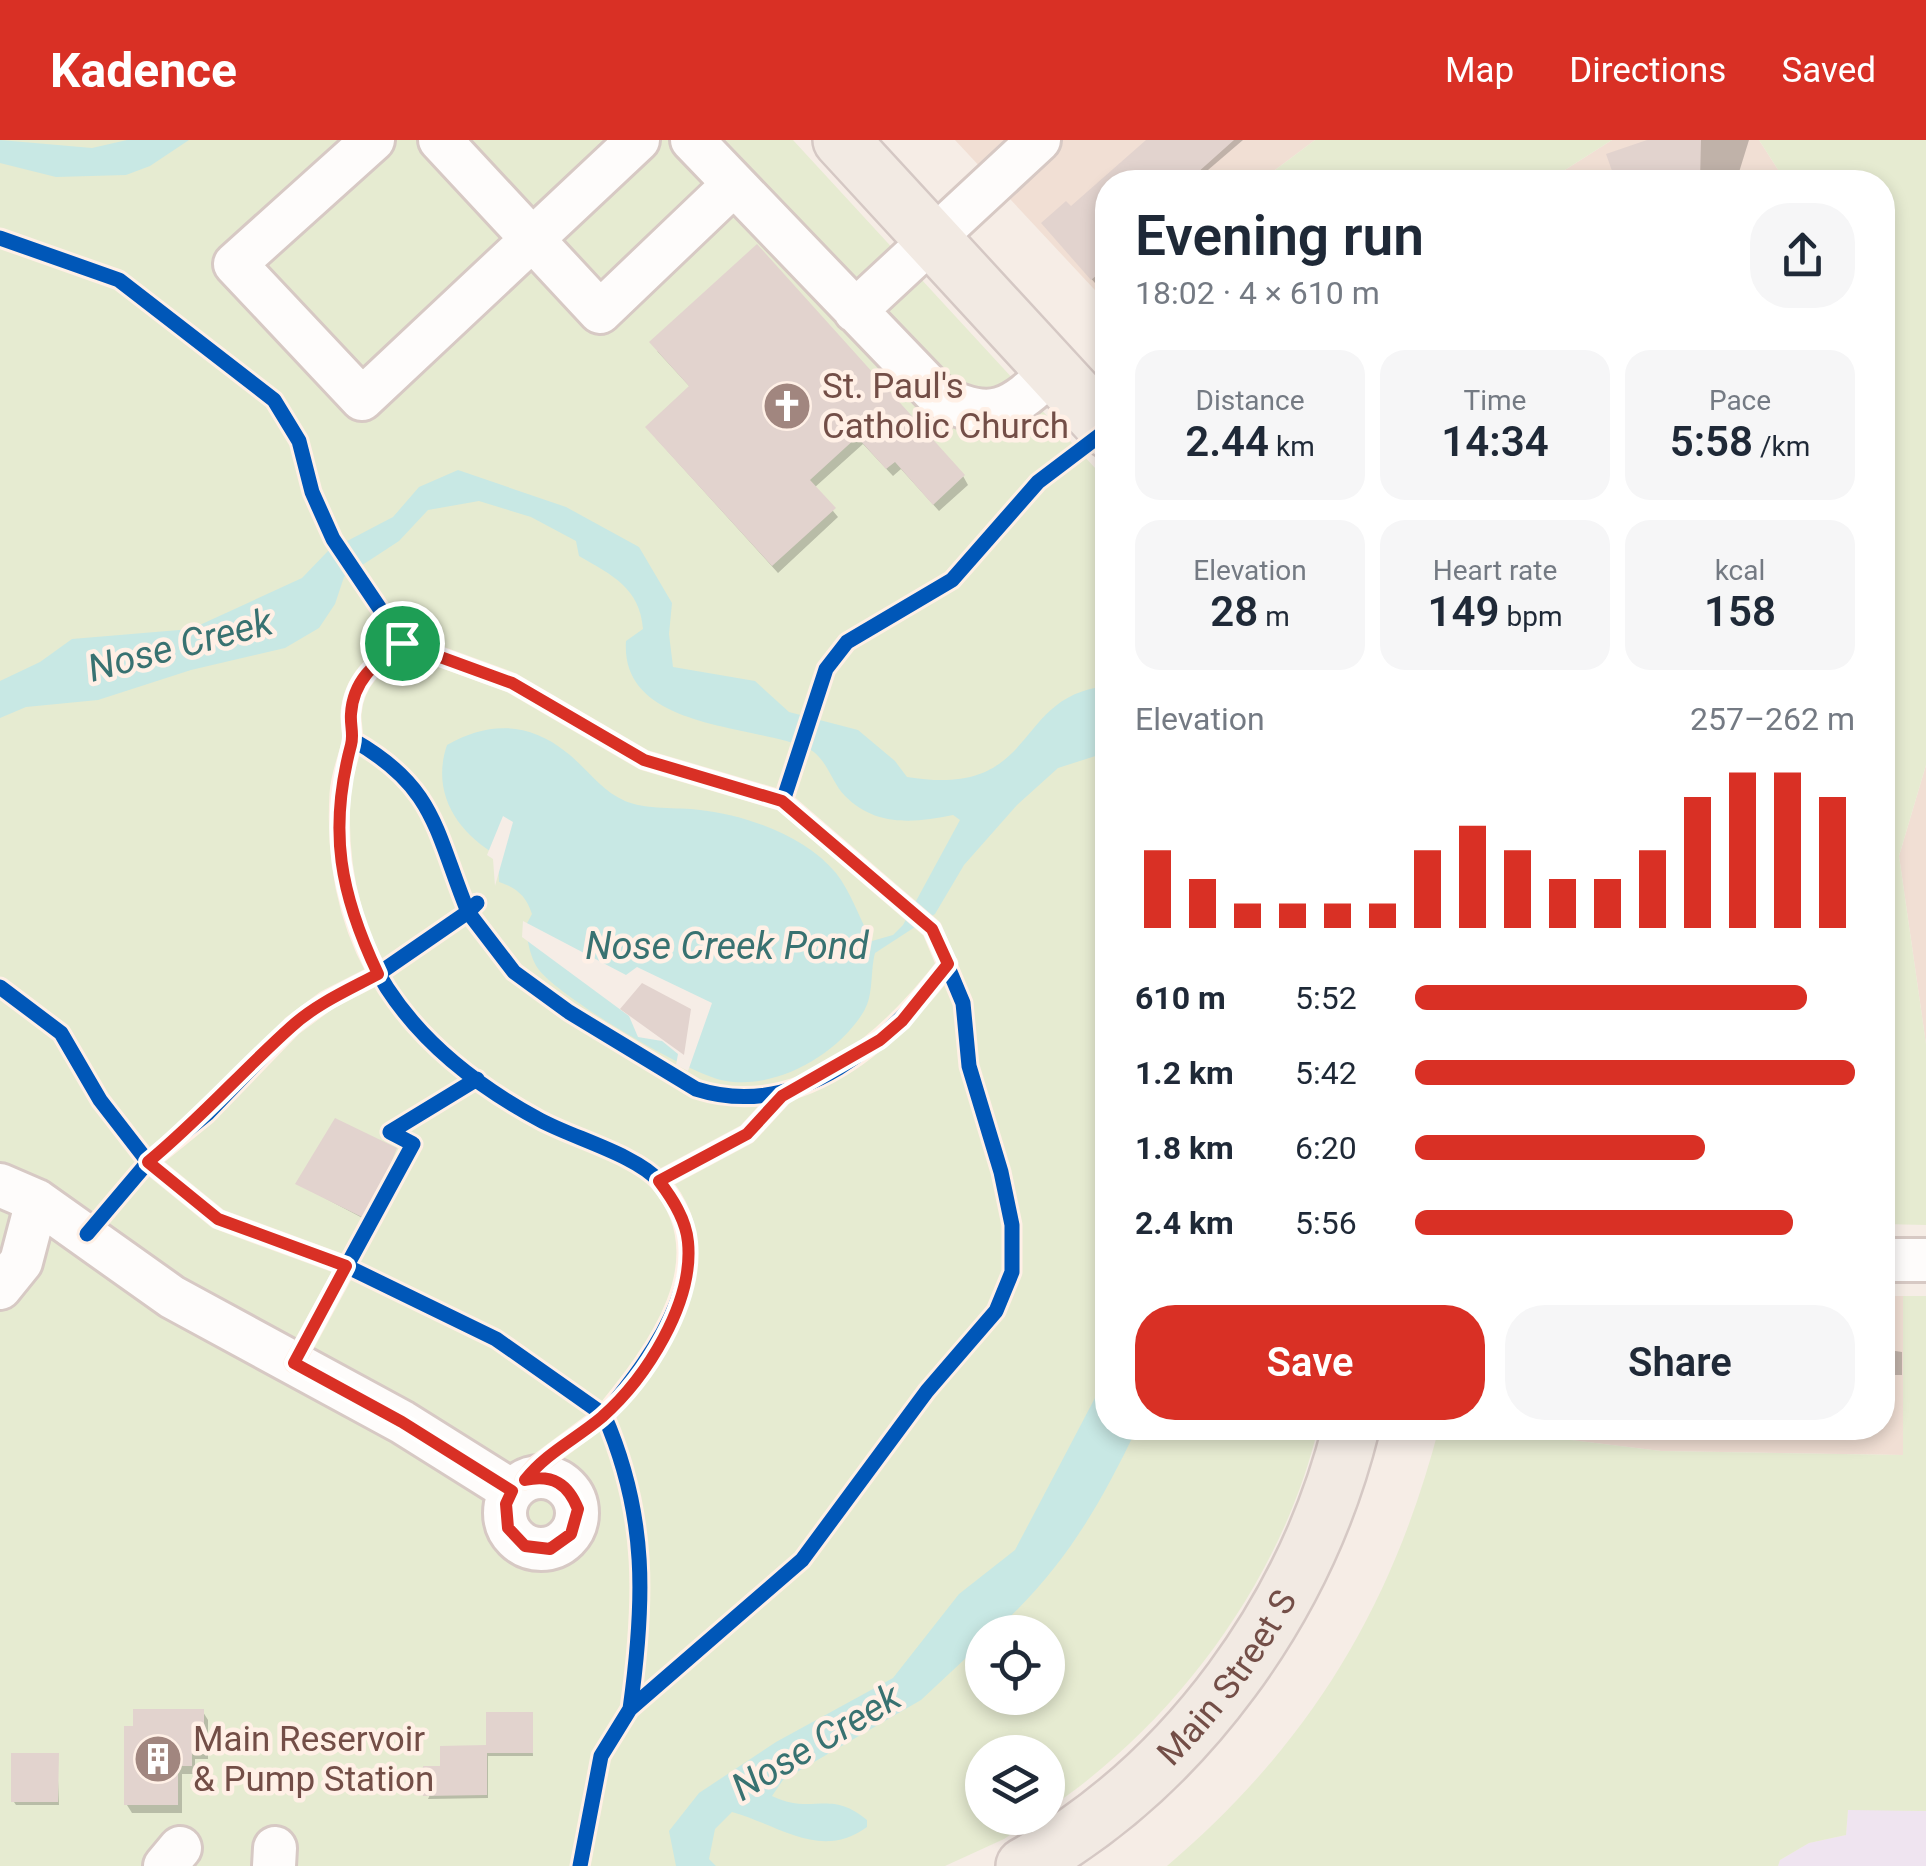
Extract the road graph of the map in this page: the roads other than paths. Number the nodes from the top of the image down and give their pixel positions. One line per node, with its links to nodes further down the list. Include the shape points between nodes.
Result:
1 (374, 140): 8 (street, via 236,264 362,399)
2 (440, 140): 8 (street)
3 (638, 140): 8 (street)
4 (692, 140): 7 (street)
5 (841, 140): 9 (main road)
6 (1038, 140): 9 (street)
7 (734, 184): 8 (street, via 600,312); 10 (street)
8 (532, 239)
9 (932, 241): 10 (street); 11 (main road)
10 (855, 312): 11 (street, via 937,395 961,408 1014,407)
11 (1053, 370): 12 (main road)
12 (1095, 416)
13 (18, 1193): 16 (street, via 21,1262); 18 (street, via 172,1298 402,1422)
14 (1895, 1260): 15 (street)
15 (1926, 1260)
16 (0, 1288)
17 (1348, 1440): 19 (main road, Main Street S, via 1331,1498 1288,1596 1238,1673 1125,1794)
18 (512, 1491)
19 (1024, 1866)

